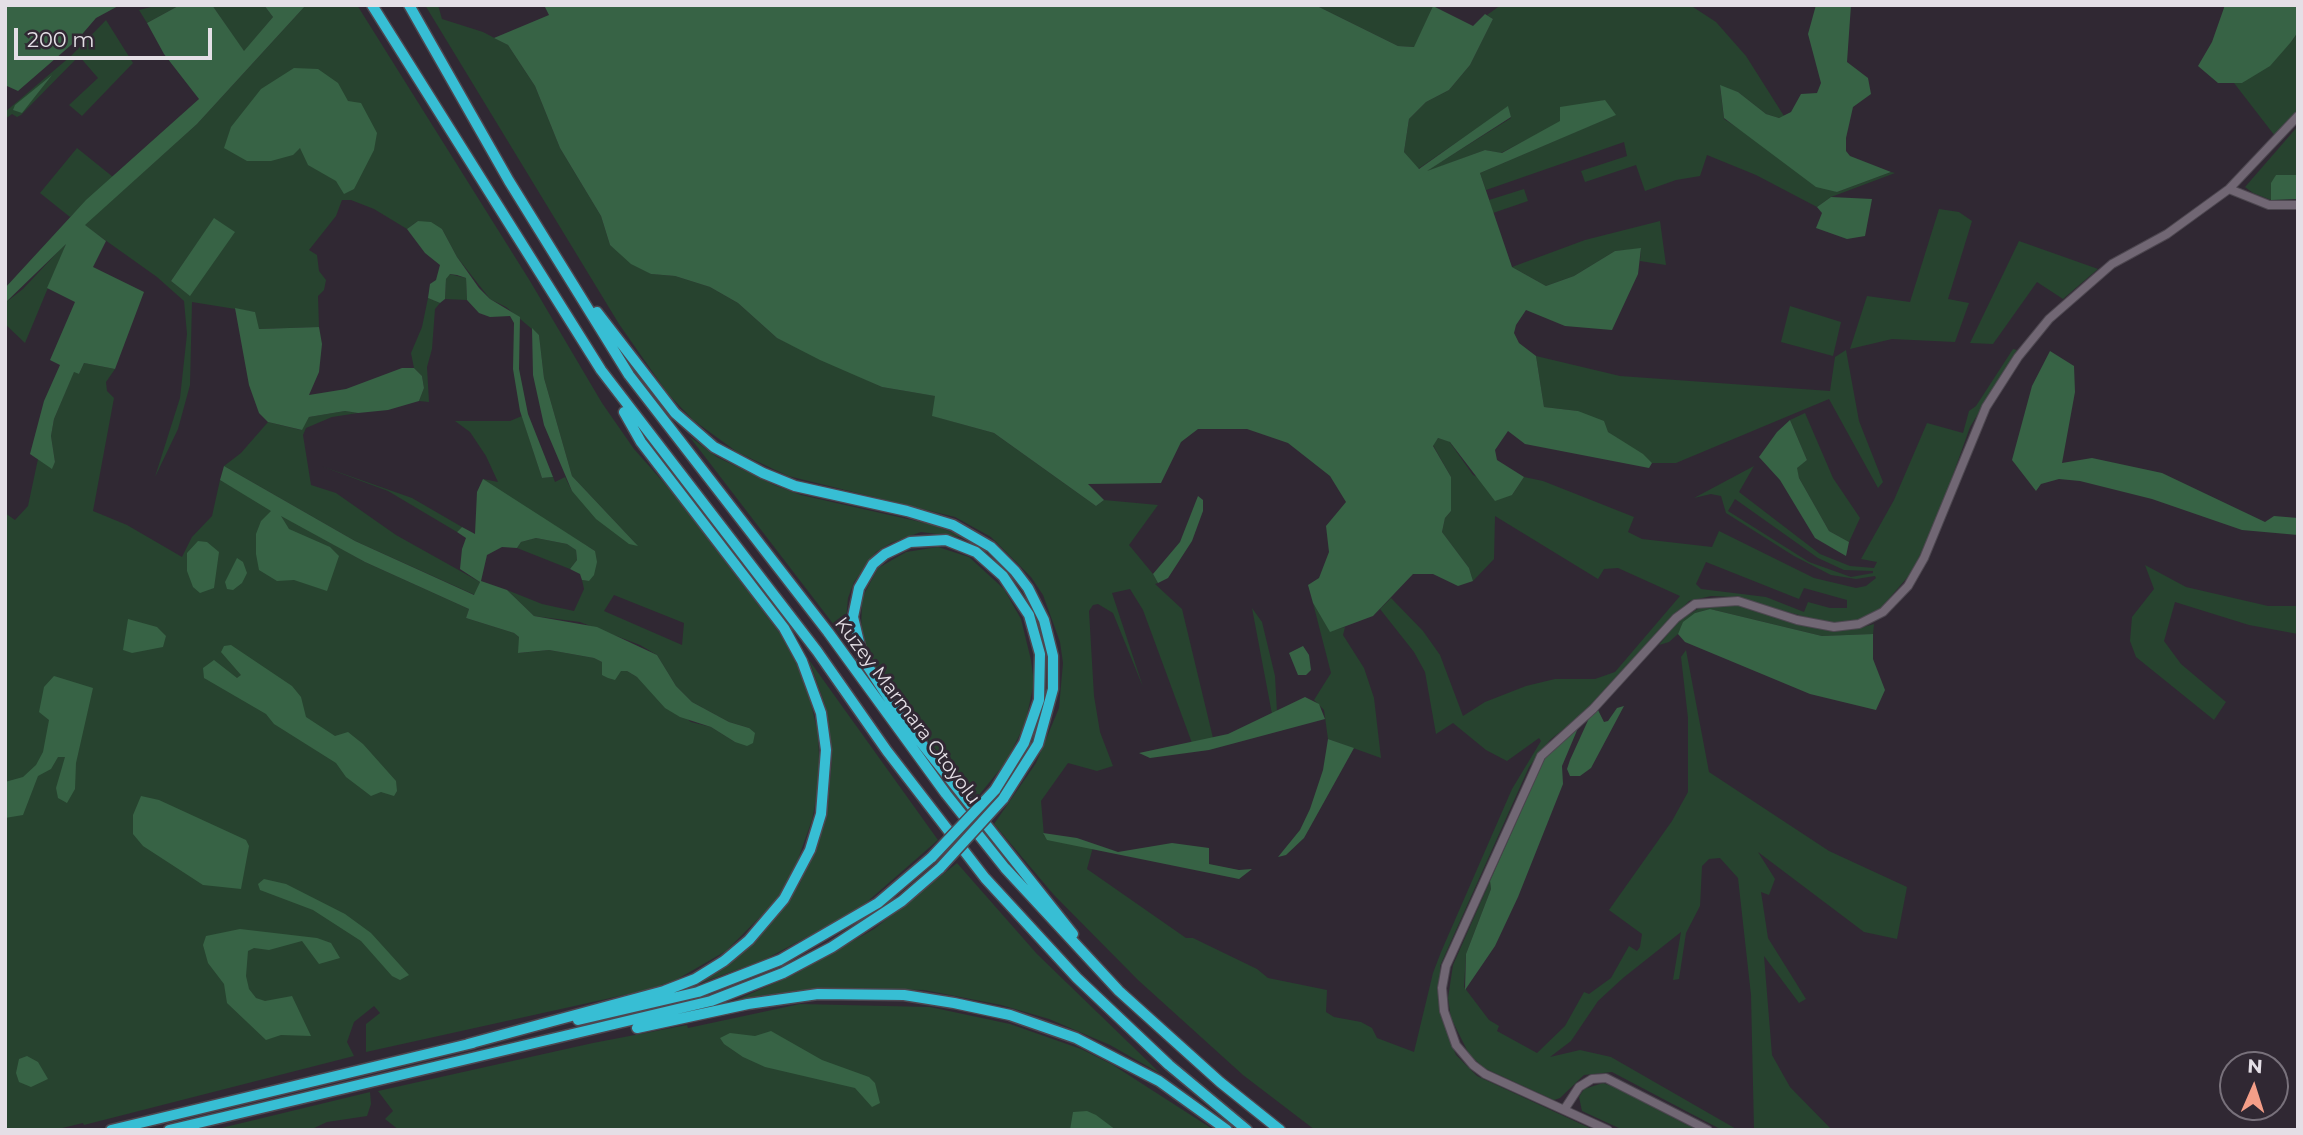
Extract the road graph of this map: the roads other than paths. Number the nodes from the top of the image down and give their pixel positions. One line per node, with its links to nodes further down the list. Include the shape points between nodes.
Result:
1 (372, 5): 7 (highway, Kuzey Marmara Otoyolu)
2 (409, 5): 6 (highway)
3 (2298, 116): 4 (street)
4 (2229, 189): 5 (street, via 2269,205); 11 (street, via 2167,234 2103,271 2056,312 2025,348 1976,426 1917,573 1883,612 1859,624 1834,627 1738,601 1695,604 1541,756 1446,966 1442,1000 1451,1035 1473,1065)
5 (2298, 205)
6 (561, 264): 8 (highway, Kuzey Marmara Otoyolu, via 629,375 828,632 946,794 1005,868); 10 (highway, bridge, via 663,399 714,447 795,486 953,525 991,547 1015,571 1044,620 1053,656 1053,688 1038,744 1003,799 940,868 848,938 748,988 640,1021)
7 (601, 370): 9 (highway, via 641,442 784,628 802,661 821,713 826,750 821,814 810,849 785,898 724,961 664,991); 15 (highway, Kuzey Marmara Otoyolu, via 985,878 1077,978 1169,1065)
8 (1119, 991): 9 (highway, bridge, via 903,720 863,659 853,617 859,588 879,559 910,542 946,540 976,552 1003,576 1029,615 1040,654 1039,700 1024,743 995,790 932,857 878,903 751,973 668,1000); 16 (highway, Kuzey Marmara Otoyolu)
9 (468, 1044): 12 (highway)
10 (475, 1055): 13 (highway); 14 (highway, via 781,998 904,995 982,1008 1076,1038 1159,1081)
11 (1564, 1110): 17 (street); 18 (street, via 1579,1087 1606,1078)
12 (111, 1130)
13 (169, 1130)
14 (1227, 1130)
15 (1247, 1130)
16 (1280, 1130)
17 (1608, 1130)
18 (1708, 1130)

